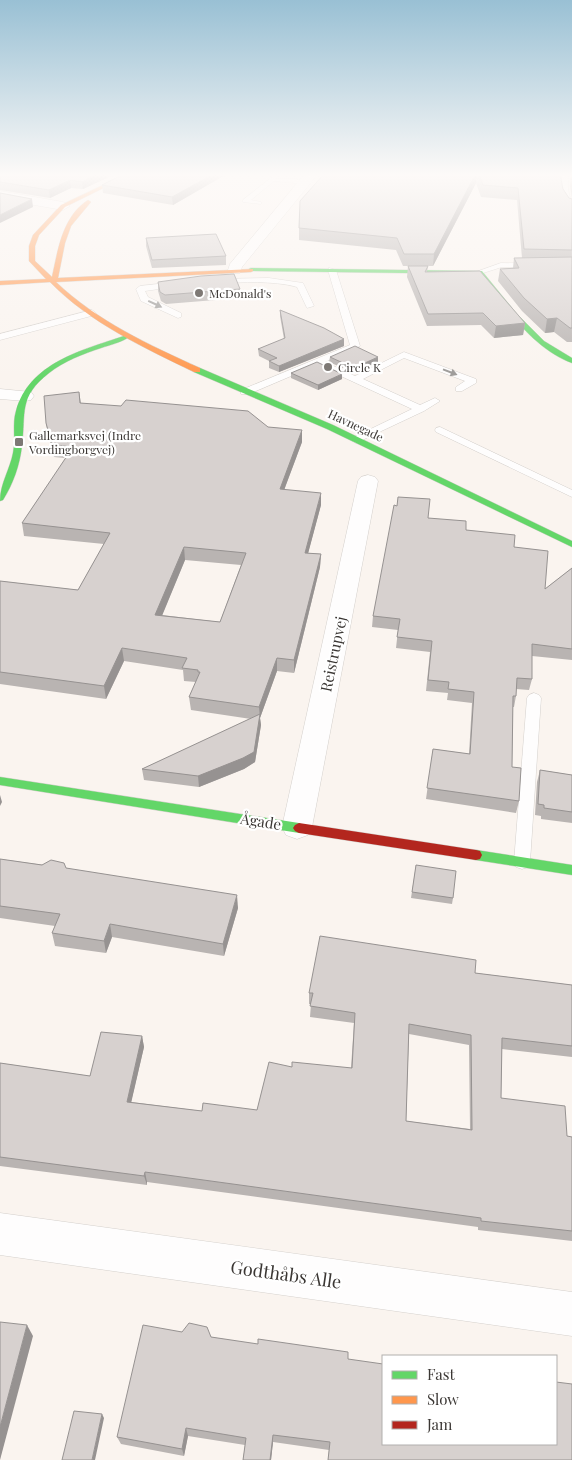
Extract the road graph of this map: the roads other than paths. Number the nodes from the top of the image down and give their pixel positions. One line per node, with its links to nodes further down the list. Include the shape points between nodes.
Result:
1 (33, 243): 8 (street, Havnegade, via 32,261)
2 (64, 243): 8 (street)
3 (254, 243): 5 (street)
4 (572, 266): 7 (lane, via 501,265)
5 (235, 270): 6 (street); 8 (street)
6 (332, 270): 7 (street); 18 (lane, via 355,346)
7 (480, 272): 17 (street, via 515,316 542,342)
8 (54, 281): 10 (street); 13 (street, Havnegade, via 71,299)
9 (209, 282): 12 (lane, via 294,283 300,285)
10 (0, 283)
11 (182, 284): 14 (lane, one-way to 14, via 140,289 144,299)
12 (310, 306)
13 (92, 313): 15 (lane); 16 (street, Havnegade)
14 (178, 315)
15 (0, 337)
16 (126, 337): 21 (street, Havnegade); 23 (street, via 60,362 40,376)
17 (572, 361)
18 (317, 362): 19 (lane); 21 (lane)
19 (356, 379): 20 (lane, one-way to 20, via 404,355 473,381); 25 (lane)
20 (459, 388)
21 (245, 392): 27 (street, Havnegade)
22 (0, 394): 23 (street)
23 (25, 396): 30 (street, via 18,412 19,442 8,485)
24 (436, 401): 25 (lane)
25 (420, 409): 27 (lane)
26 (440, 430): 29 (lane)
27 (356, 440): 31 (street, Havnegade)
28 (368, 481): 34 (street, Reistrupvej)
29 (572, 494)
30 (0, 498)
31 (572, 544)
32 (534, 698): 35 (lane)
33 (0, 781): 34 (street, Ågade)
34 (297, 827): 35 (street, Ågade)
35 (522, 862): 36 (street, Ågade)
36 (572, 870)
37 (0, 1234): 38 (street, Godthåbs Alle)
38 (572, 1314)

